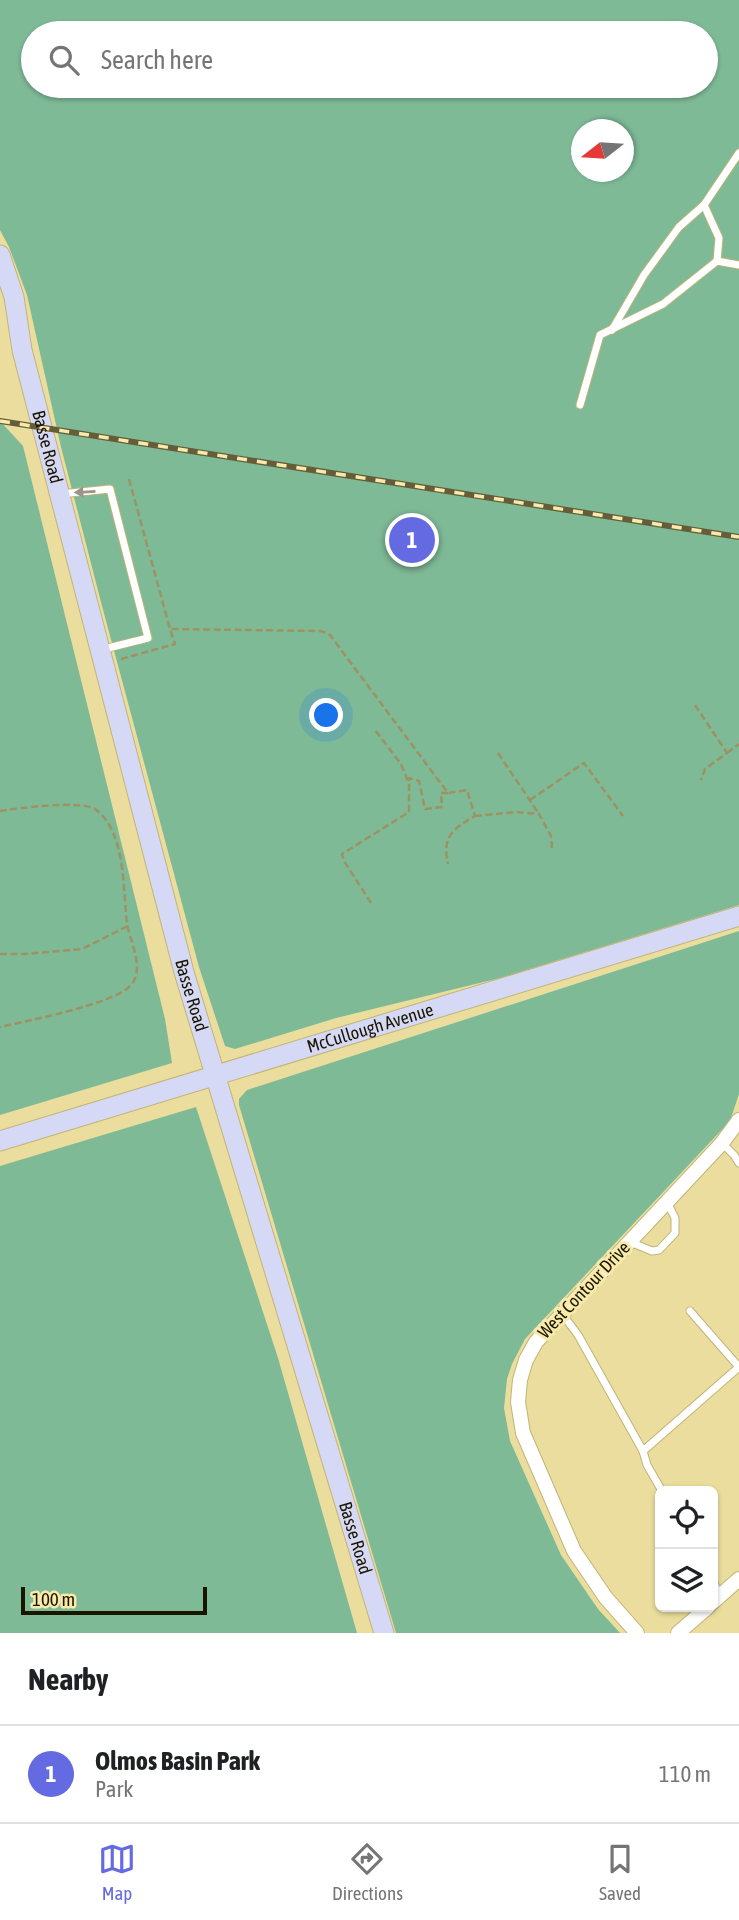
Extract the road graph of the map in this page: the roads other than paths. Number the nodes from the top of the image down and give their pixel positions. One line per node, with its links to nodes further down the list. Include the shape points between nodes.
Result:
1 (739, 153): 2 (lane)
2 (704, 205): 4 (lane, via 719,237); 7 (lane, via 679,227)
3 (0, 255): 8 (main road, Basse Road, via 14,296)
4 (717, 261): 5 (lane); 7 (lane, via 663,304)
5 (739, 265)
6 (0, 303): 8 (main road, Basse Road)
7 (611, 331): 9 (lane, via 600,335)
8 (22, 350): 10 (main road, Basse Road)
9 (580, 405)
10 (59, 494): 11 (main road, Basse Road); 11 (lane, one-way to 10, via 148,638 110,489)
11 (99, 650): 13 (main road, Basse Road, via 184,972)
12 (739, 916): 13 (main road, McCullough Avenue)
13 (216, 1074): 15 (main road, McCullough Avenue); 28 (main road, Basse Road)
14 (739, 1120): 16 (street, West Contour Drive)
15 (0, 1141)
16 (722, 1143): 17 (lane); 18 (street, West Contour Drive)
17 (739, 1163)
18 (667, 1202): 19 (street, West Contour Drive); 19 (lane, via 676,1218 676,1233 659,1250)
19 (630, 1242): 21 (street, West Contour Drive)
20 (690, 1311): 22 (lane)
21 (562, 1314): 23 (lane); 29 (street, West Contour Drive, via 526,1360 520,1380 520,1423 574,1551)
22 (739, 1367): 23 (lane)
23 (643, 1451): 24 (lane)
24 (659, 1486)
25 (739, 1579): 26 (street)
26 (718, 1598)
27 (702, 1612): 30 (street)
28 (384, 1633)
29 (637, 1633)
30 (678, 1633)

